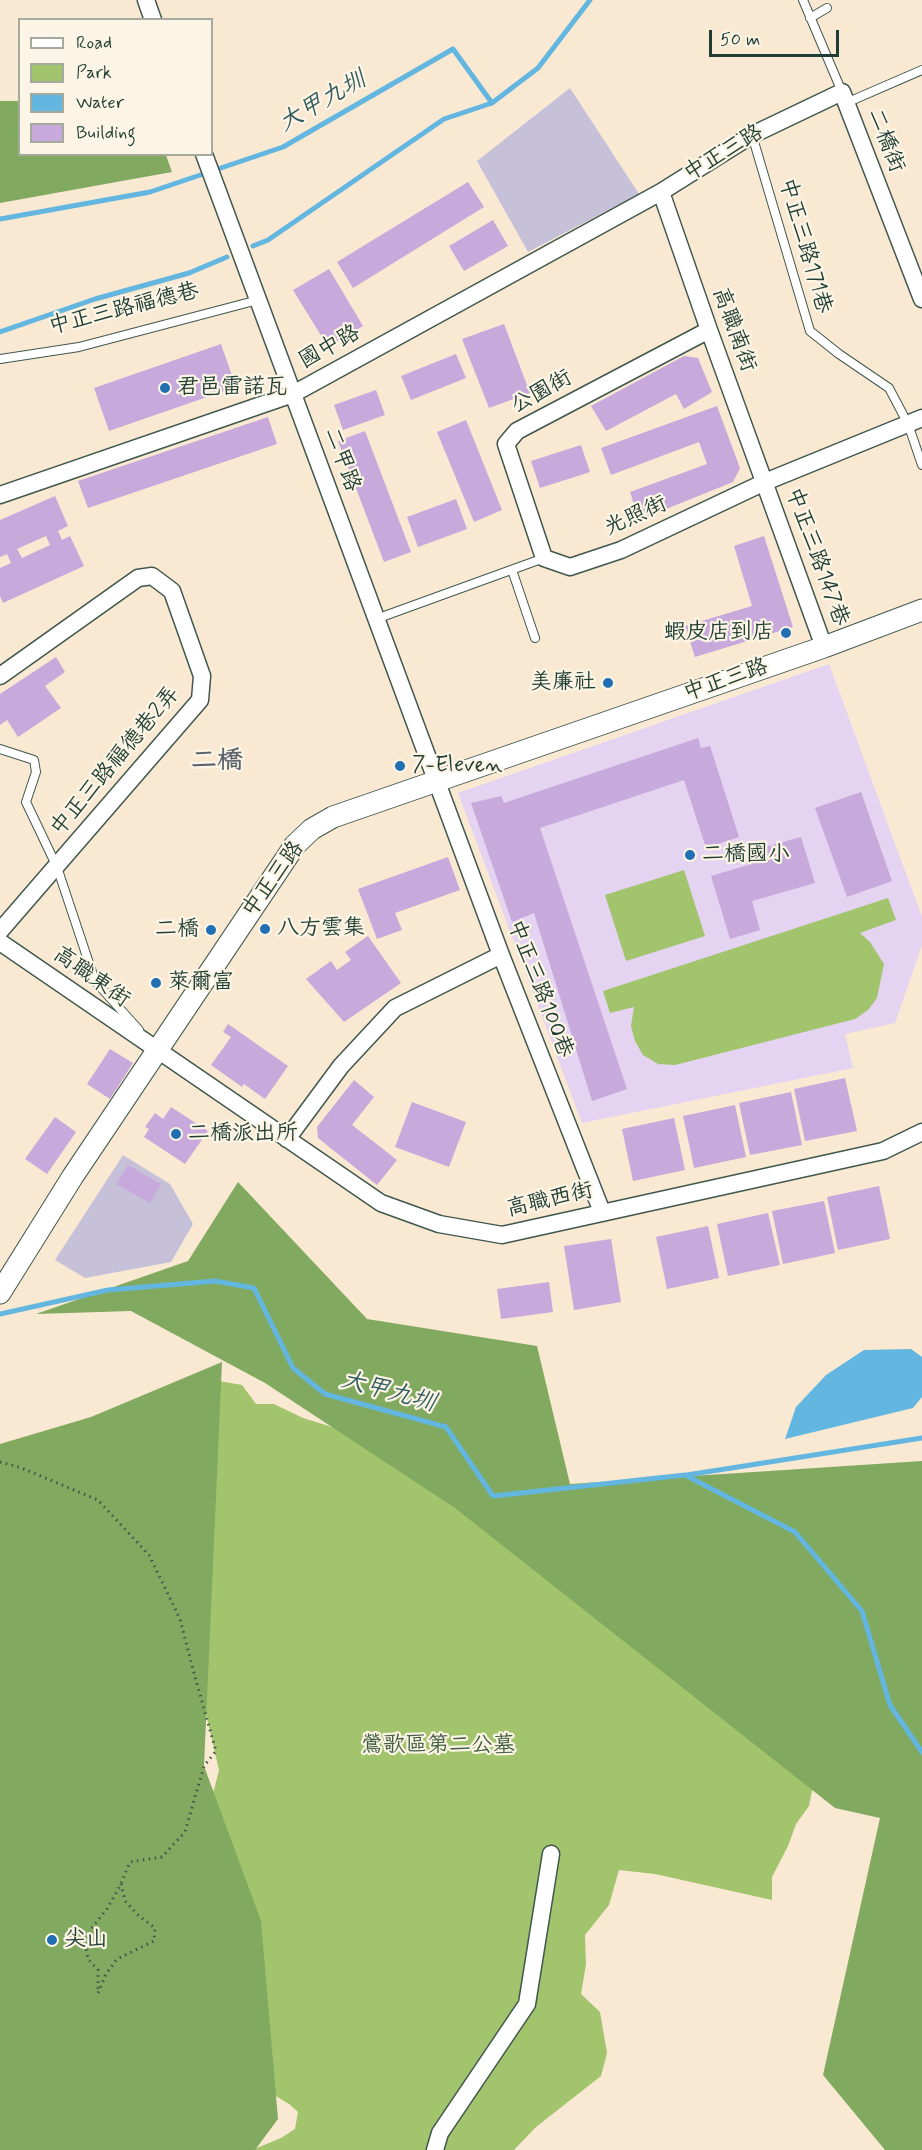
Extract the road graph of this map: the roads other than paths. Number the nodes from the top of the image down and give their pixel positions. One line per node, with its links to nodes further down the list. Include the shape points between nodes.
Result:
1 (146, 0): 4 (street)
2 (803, 0): 5 (lane, 二橋街)
3 (827, 8): 5 (lane)
4 (152, 18)
5 (810, 18): 7 (lane, 二橋街)
6 (922, 70): 7 (lane)
7 (844, 97): 8 (street, 中正三路); 11 (street, 二橋街)
8 (752, 135): 10 (street, 中正三路); 16 (lane, 中正三路171巷, via 810,331 889,388)
9 (205, 156): 12 (street, 二甲路)
10 (661, 192): 13 (street, 高職南街); 15 (street, 國中路)
11 (922, 299)
12 (258, 300): 14 (lane, 中正三路福德巷, via 79,347); 15 (street, 二甲路)
13 (709, 330): 18 (street, 高職南街); 20 (street, 公園街, via 517,431 506,444)
14 (0, 359)
15 (292, 394): 19 (street, 國中路); 23 (street, 二甲路)
16 (915, 421): 17 (lane, 中正三路171巷); 18 (street, 光照街)
17 (922, 465)
18 (765, 482): 20 (street, 光照街, via 621,550 570,567); 25 (street, 中正三路147巷)
19 (0, 495)
20 (544, 558): 21 (lane)
21 (512, 570): 23 (lane); 24 (lane)
22 (922, 610): 25 (street, 中正三路)
23 (376, 619): 28 (street, 二甲路)
24 (535, 638)
25 (824, 647): 28 (street, 中正三路)
26 (0, 676): 29 (street, 中正三路福德巷2弄, via 138,578 152,576 172,591 201,676 200,700)
27 (0, 749): 29 (lane, via 34,759 36,772 26,802)
28 (436, 780): 32 (street, 中正三路100巷); 33 (street, 中正三路, via 333,817 295,845)
29 (57, 867): 30 (street, 中正三路福德巷2弄); 33 (lane, via 95,981)
30 (0, 931)
31 (0, 942): 33 (street, 高職東街)
32 (501, 955): 35 (street, via 395,1008 341,1066); 36 (street, 中正三路100巷)
33 (157, 1051): 35 (street, 高職西街); 37 (street, 中正三路)
34 (922, 1132): 36 (street, 高職西街, via 883,1151)
35 (287, 1139): 36 (street, 高職西街, via 381,1203 439,1224 502,1235)
36 (602, 1212)
37 (2, 1286)
38 (551, 1854): 39 (street, via 526,2004 440,2133)
39 (435, 2150)

